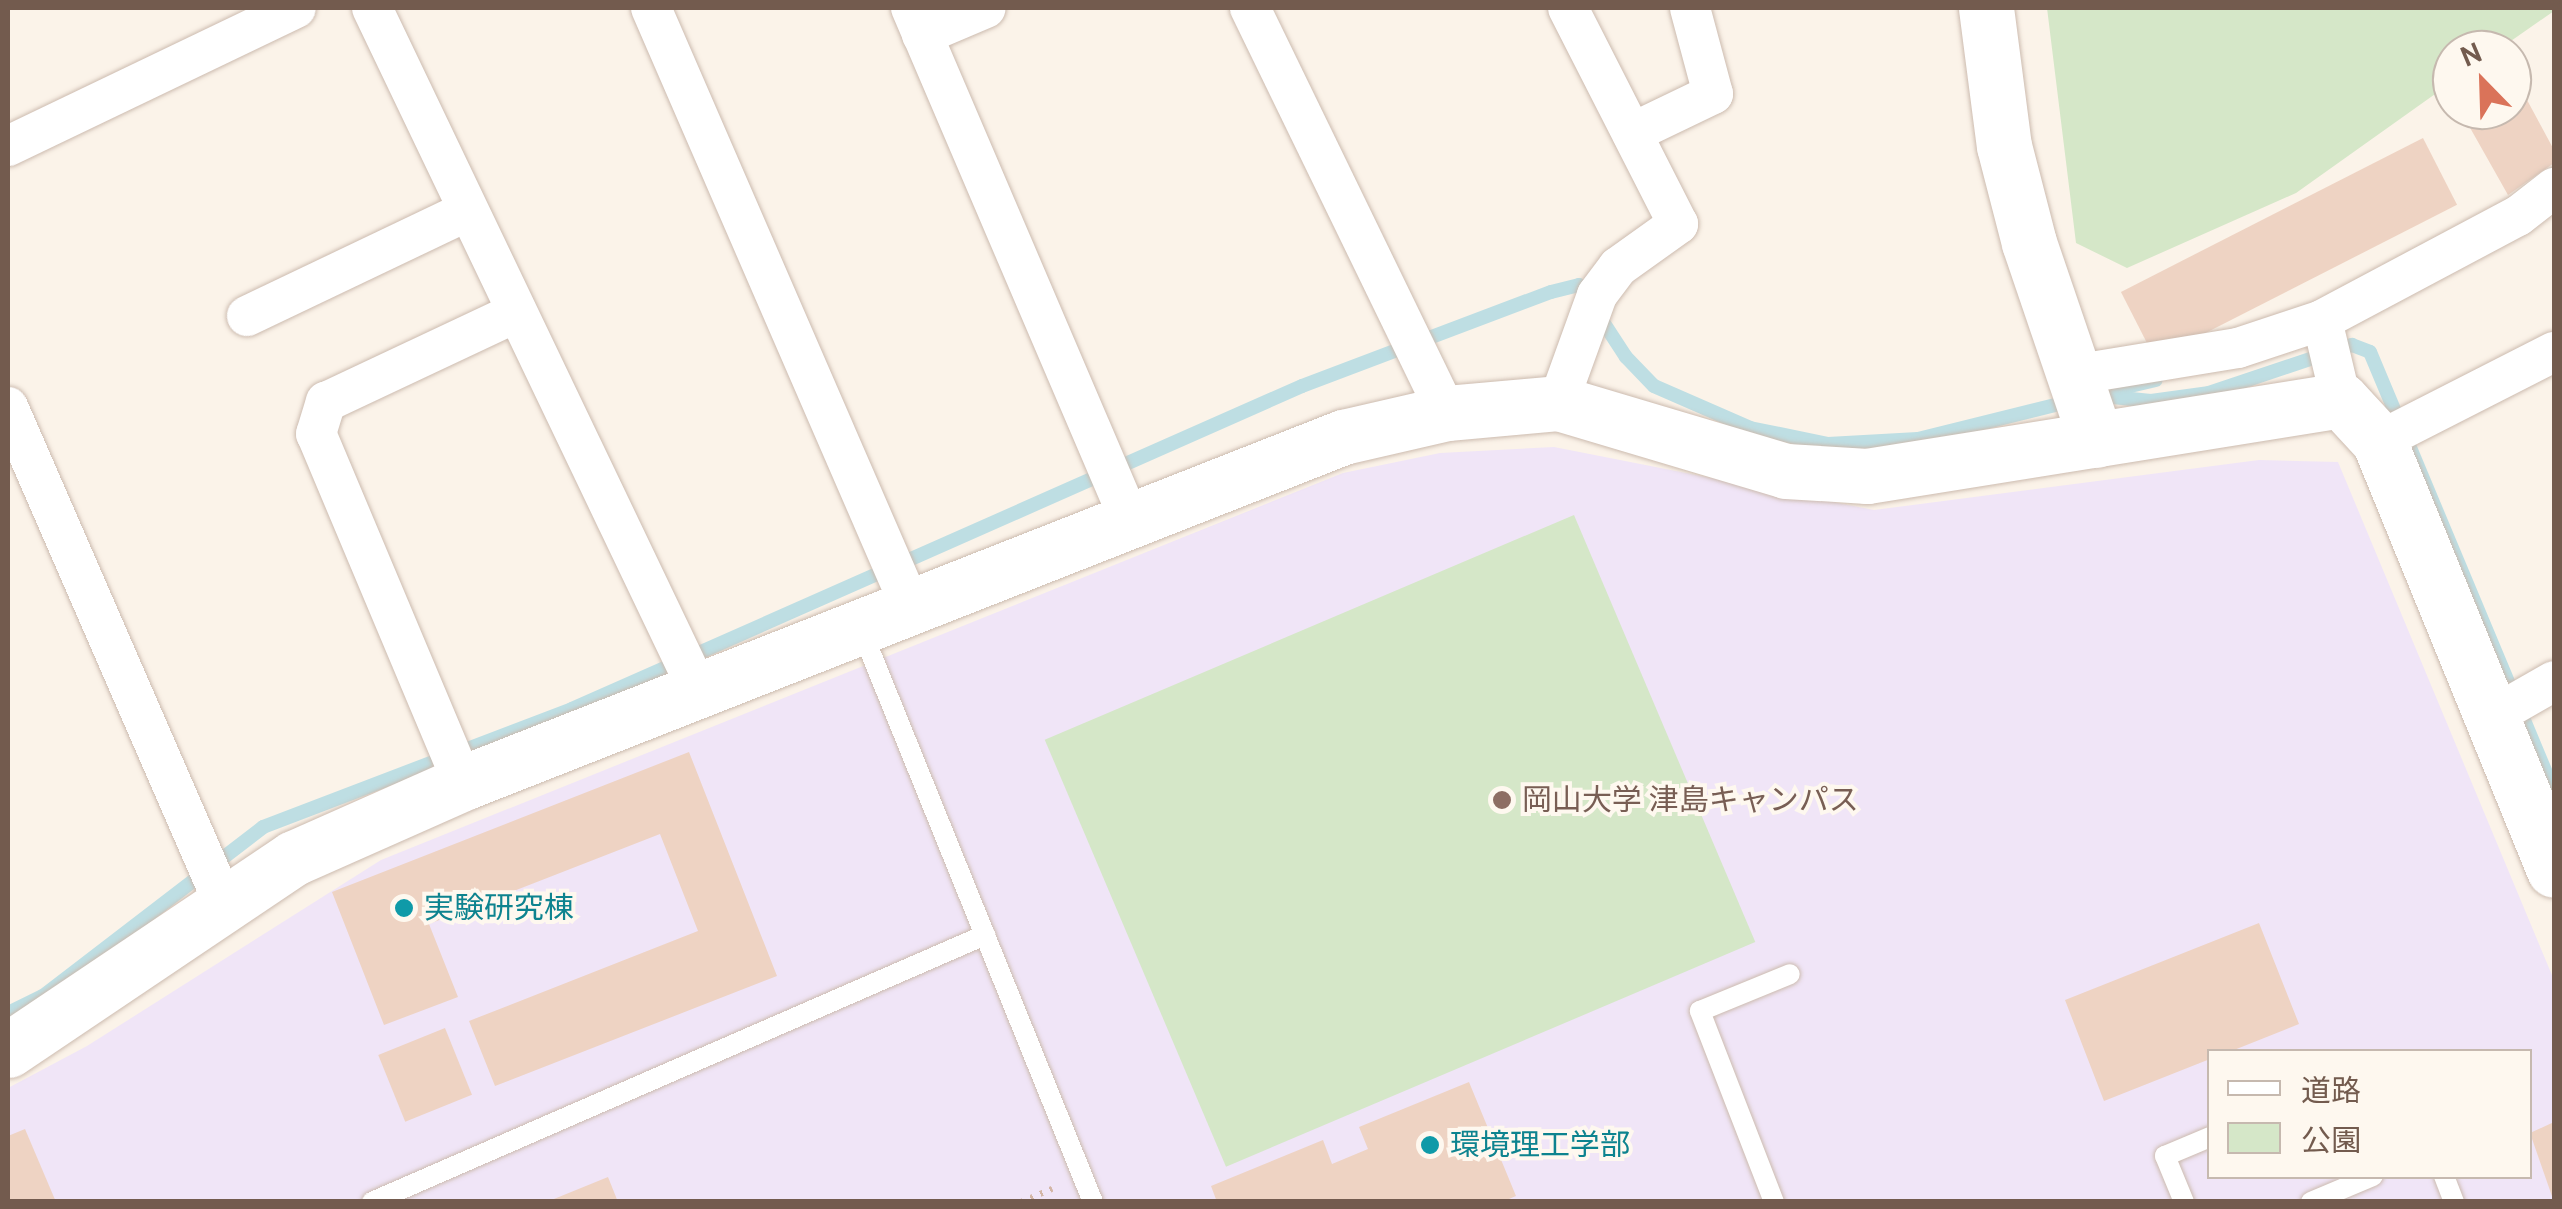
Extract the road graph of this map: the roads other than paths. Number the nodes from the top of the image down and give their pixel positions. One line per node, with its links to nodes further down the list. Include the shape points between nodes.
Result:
1 (296, 8): 11 (street)
2 (372, 8): 13 (street)
3 (651, 8): 24 (street)
4 (986, 8): 9 (street)
5 (1250, 8): 21 (street)
6 (1568, 8): 10 (street)
7 (1690, 8): 10 (street, via 1713,94)
8 (1986, 8): 19 (street, via 2004,146)
9 (917, 21): 23 (street)
10 (1632, 133): 18 (street, via 1678,224 1618,267 1593,308)
11 (8, 146)
12 (2554, 188): 17 (street)
13 (466, 211): 14 (street); 15 (street)
14 (515, 314): 26 (street); 28 (street, via 326,402 316,434)
15 (247, 316)
16 (2554, 352): 22 (street)
17 (2331, 355): 19 (street); 19 (street, via 2238,348); 22 (street)
18 (1558, 402): 19 (street, via 1786,471 1867,476); 21 (street)
19 (2082, 402)
20 (8, 407): 30 (street)
21 (1446, 413): 23 (street)
22 (2398, 432): 27 (street)
23 (1116, 488): 24 (street)
24 (900, 581): 25 (street)
25 (860, 626): 26 (street); 31 (lane)
26 (688, 670): 28 (street)
27 (2523, 699): 29 (street)
28 (455, 764): 30 (street, via 294,858)
29 (2554, 870)
30 (215, 882): 33 (street)
31 (985, 935): 36 (lane); 37 (lane)
32 (1790, 974): 38 (lane, via 1700,1011)
33 (8, 1050)
34 (2207, 1137): 39 (lane, via 2164,1156)
35 (2366, 1179): 40 (lane)
36 (372, 1202)
37 (1093, 1202)
38 (1774, 1202)
39 (2184, 1202)
40 (2311, 1202)

